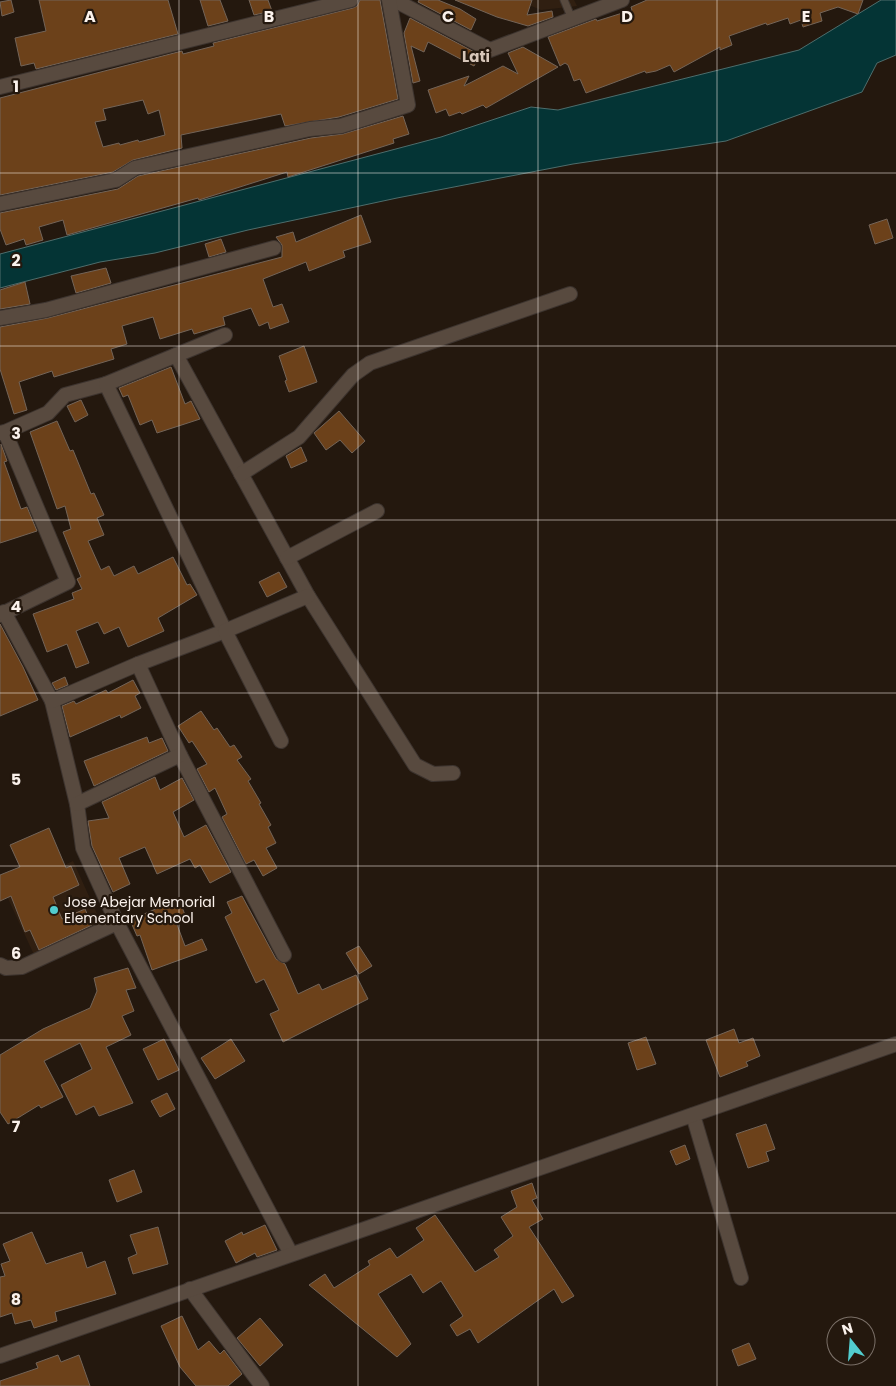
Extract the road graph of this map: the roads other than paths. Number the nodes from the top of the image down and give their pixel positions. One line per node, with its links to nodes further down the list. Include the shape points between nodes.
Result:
1 (351, 0): 6 (street)
2 (389, 0): 9 (street, via 408,105 342,126 310,129 135,168 116,180)
3 (394, 0): 7 (street, via 490,50)
4 (564, 0): 7 (lane)
5 (622, 0): 7 (street)
6 (304, 5): 8 (street)
7 (572, 19)
8 (0, 86)
9 (0, 204)
10 (274, 248): 12 (street, via 46,310)
11 (570, 294): 17 (street, via 370,363 353,374 299,438)
12 (0, 318)
13 (225, 335): 14 (street)
14 (176, 355): 15 (street); 17 (street)
15 (106, 384): 16 (street, via 65,395 48,413); 22 (street)
16 (2, 432): 21 (street, via 68,582)
17 (241, 474): 19 (street)
18 (377, 511): 19 (street)
19 (287, 558): 20 (street)
20 (308, 596): 22 (street); 27 (street, via 415,765 433,774)
21 (2, 614): 24 (street)
22 (225, 631): 23 (street); 25 (street)
23 (138, 664): 24 (street); 26 (street)
24 (52, 701): 28 (street)
25 (281, 741)
26 (180, 755): 28 (street); 30 (street)
27 (453, 773)
28 (77, 804): 29 (street, via 83,848)
29 (117, 923): 31 (street, via 22,967); 34 (street)
30 (284, 956)
31 (0, 965)
32 (896, 1044): 33 (street)
33 (693, 1115): 34 (street); 35 (street)
34 (291, 1254): 36 (street)
35 (741, 1278)
36 (190, 1289): 37 (street); 38 (street)
37 (0, 1356)
38 (262, 1386)

